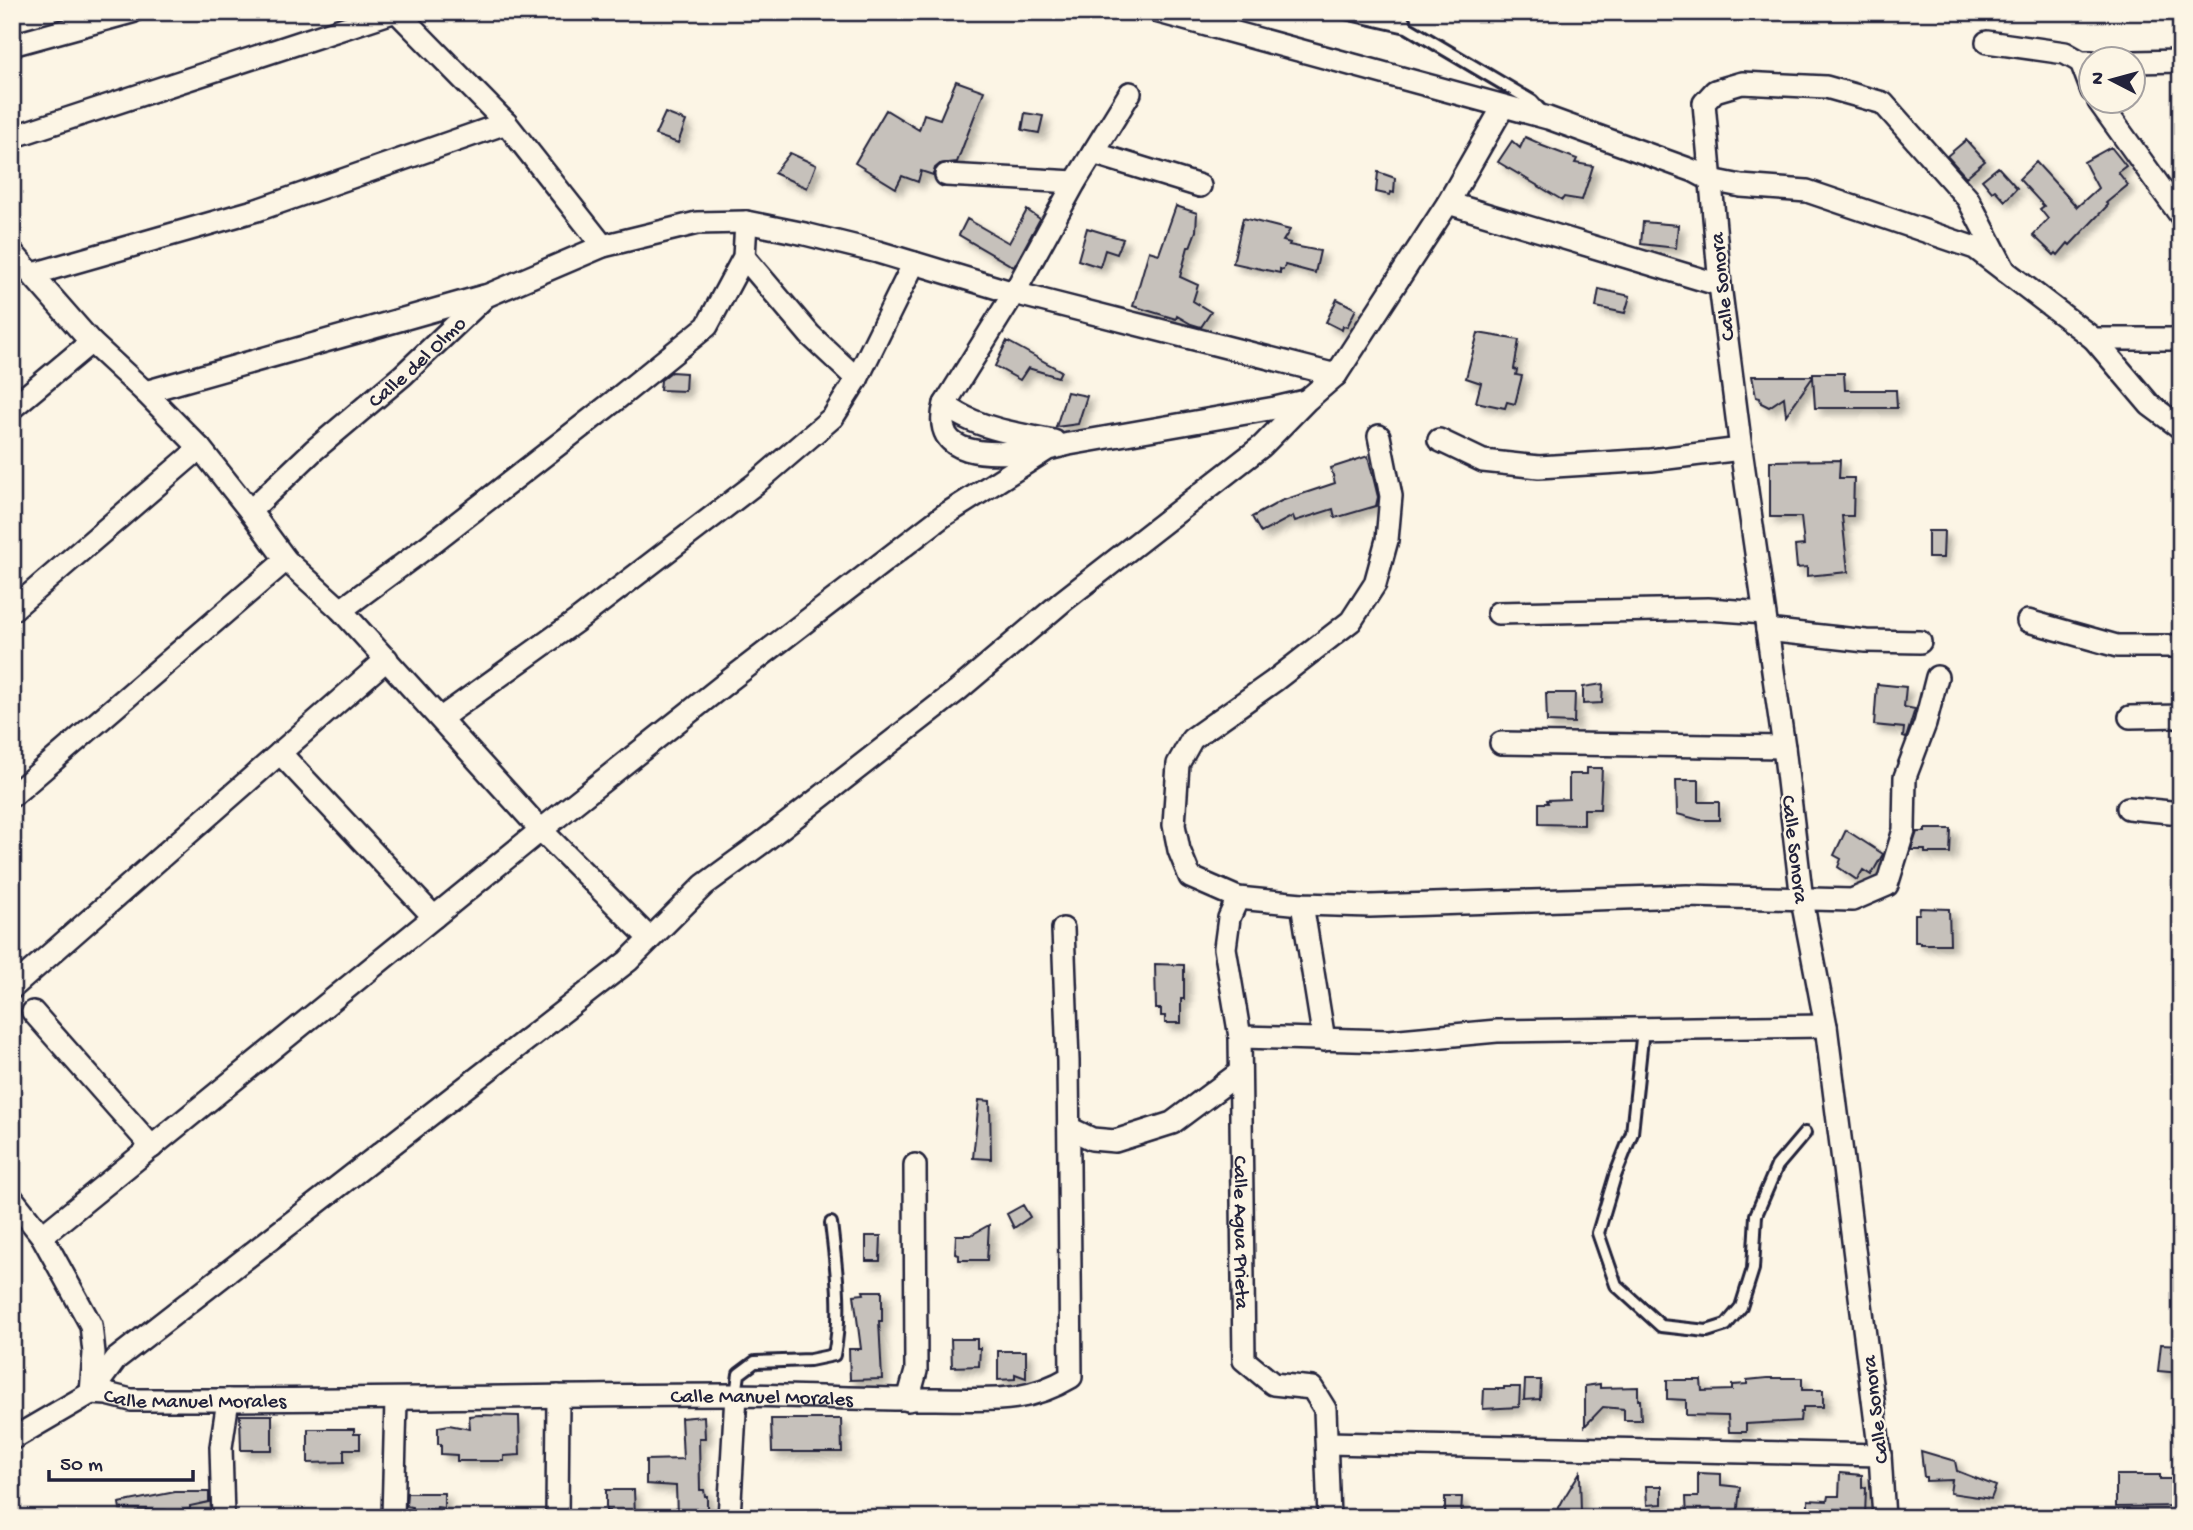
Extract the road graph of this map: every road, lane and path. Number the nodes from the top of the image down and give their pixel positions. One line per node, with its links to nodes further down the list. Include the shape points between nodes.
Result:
1 (132, 12): 8 (street)
2 (395, 12): 16 (street); 17 (street)
3 (1159, 12): 13 (street)
4 (1341, 12): 6 (lane)
5 (1399, 12): 6 (lane)
6 (1407, 27): 15 (lane, via 1532,101)
7 (1987, 42): 9 (street, via 2065,52)
8 (12, 45)
9 (2078, 58)
10 (2181, 61): 11 (street)
11 (2148, 62)
12 (1130, 93): 18 (street)
13 (1503, 107): 15 (street); 23 (street)
14 (2109, 116): 24 (street)
15 (1548, 118): 20 (street)
16 (506, 123): 26 (street); 31 (street, via 257,210)
17 (12, 138)
18 (1093, 153): 21 (street); 22 (street)
19 (946, 175): 21 (street)
20 (1711, 180): 30 (street, via 1807,191 1975,248); 30 (street, Calle Sonora, via 1704,103 1715,91 1742,83 1826,87 1883,103 1968,199); 32 (street, Calle Sonora)
21 (1075, 182): 33 (street)
22 (1200, 186)
23 (1448, 203): 32 (street); 38 (street)
24 (2181, 216)
25 (746, 222): 26 (street, Calle del Olmo, via 697,223); 28 (street); 29 (street, Calle del Olmo)
26 (603, 246): 34 (street, Calle del Olmo)
27 (12, 253): 31 (street)
28 (744, 257): 39 (street, via 810,335); 54 (street, via 706,326)
29 (914, 263): 33 (street, Calle del Olmo); 39 (street)
30 (2005, 271): 35 (street)
31 (33, 274): 37 (street)
32 (1720, 285): 50 (street, Calle Sonora)
33 (1014, 293): 38 (street, Calle del Olmo); 42 (street)
34 (485, 296): 40 (street); 51 (street, Calle del Olmo)
35 (2094, 339): 36 (street); 44 (street, via 2150,405)
36 (2181, 339)
37 (91, 342): 40 (street); 43 (street)
38 (1336, 375): 41 (street)
39 (857, 379): 64 (street, via 832,417 755,484)
40 (145, 392): 48 (street)
41 (1307, 400): 47 (street); 77 (street, via 1262,446 1063,601 958,691 704,885)
42 (945, 404): 47 (street, via 955,414 982,423); 49 (street, via 941,419 948,438 967,450)
43 (12, 408)
44 (2181, 428)
45 (1379, 436): 72 (street, via 1391,496 1387,540 1375,584 1351,621 1192,739 1178,764 1174,825 1189,877)
46 (1439, 440): 50 (street, via 1483,461 1539,467)
47 (1069, 444): 49 (street)
48 (200, 448): 51 (street); 53 (street)
49 (1048, 449): 71 (street, via 943,516)
50 (1741, 449): 57 (street, Calle Sonora)
51 (250, 511): 52 (street)
52 (286, 560): 54 (street); 68 (street)
53 (12, 610)
54 (341, 610): 60 (street)
55 (1498, 613): 57 (street, via 1708,609)
56 (2028, 621): 59 (street, via 2117,646)
57 (1766, 622): 58 (street, via 1866,641); 66 (street, Calle Sonora)
58 (1920, 642)
59 (2181, 646)
60 (387, 659): 64 (street); 67 (street)
61 (1937, 677): 73 (street, via 1905,778 1904,830 1887,885 1852,900)
62 (2130, 716): 63 (street)
63 (2181, 716)
64 (442, 718): 71 (street)
65 (1501, 743): 66 (street)
66 (1784, 747): 73 (street, Calle Sonora)
67 (280, 753): 75 (street); 78 (street)
68 (12, 796)
69 (2128, 808): 70 (street)
70 (2181, 813)
71 (541, 830): 75 (street); 77 (street)
72 (1238, 898): 74 (street); 82 (street, Calle Agua Prieta, via 1228,918 1225,948)
73 (1802, 900): 74 (street, via 1687,896); 80 (street, Calle Sonora)
74 (1302, 904): 83 (street)
75 (434, 917): 87 (street)
76 (1063, 929): 85 (street, Calle Manuel Morales)
77 (649, 938): 92 (street, via 628,961 116,1359)
78 (12, 988)
79 (33, 1012): 87 (street)
80 (1826, 1026): 81 (street); 100 (street, Calle Sonora)
81 (1643, 1029): 83 (street); 86 (lane, via 1632,1133 1598,1233 1616,1285 1661,1326 1707,1331 1726,1325 1741,1307 1753,1269 1756,1215 1777,1166)
82 (1240, 1037): 83 (street); 84 (street, Calle Agua Prieta)
83 (1324, 1040)
84 (1239, 1073): 85 (street, via 1172,1123 1115,1142 1092,1139); 99 (street, Calle Agua Prieta, via 1244,1360 1273,1384 1312,1388 1325,1409)
85 (1069, 1128): 96 (street, Calle Manuel Morales, via 1071,1377 1051,1389 1015,1399)
86 (1805, 1133)
87 (152, 1147): 91 (street)
88 (915, 1165): 96 (street, via 916,1371)
89 (12, 1198): 91 (street)
90 (831, 1223): 93 (lane, via 839,1330 834,1355 755,1362 739,1374)
91 (42, 1236): 92 (street, via 91,1325)
92 (90, 1392): 97 (street, Calle Manuel Morales, via 131,1400); 98 (street, Calle Manuel Morales)
93 (736, 1395): 94 (street, Calle Manuel Morales); 96 (street, Calle Manuel Morales); 104 (street)
94 (558, 1396): 95 (street, Calle Manuel Morales); 103 (street)
95 (396, 1400): 97 (street, Calle Manuel Morales); 102 (street)
96 (908, 1400)
97 (228, 1401): 101 (street, via 221,1447)
98 (12, 1439)
99 (1327, 1443): 100 (street); 105 (street, Calle Agua Prieta)
100 (1880, 1455): 106 (street, Calle Sonora)
101 (223, 1518)
102 (393, 1518)
103 (557, 1518)
104 (729, 1518)
105 (1329, 1518)
106 (1884, 1518)

